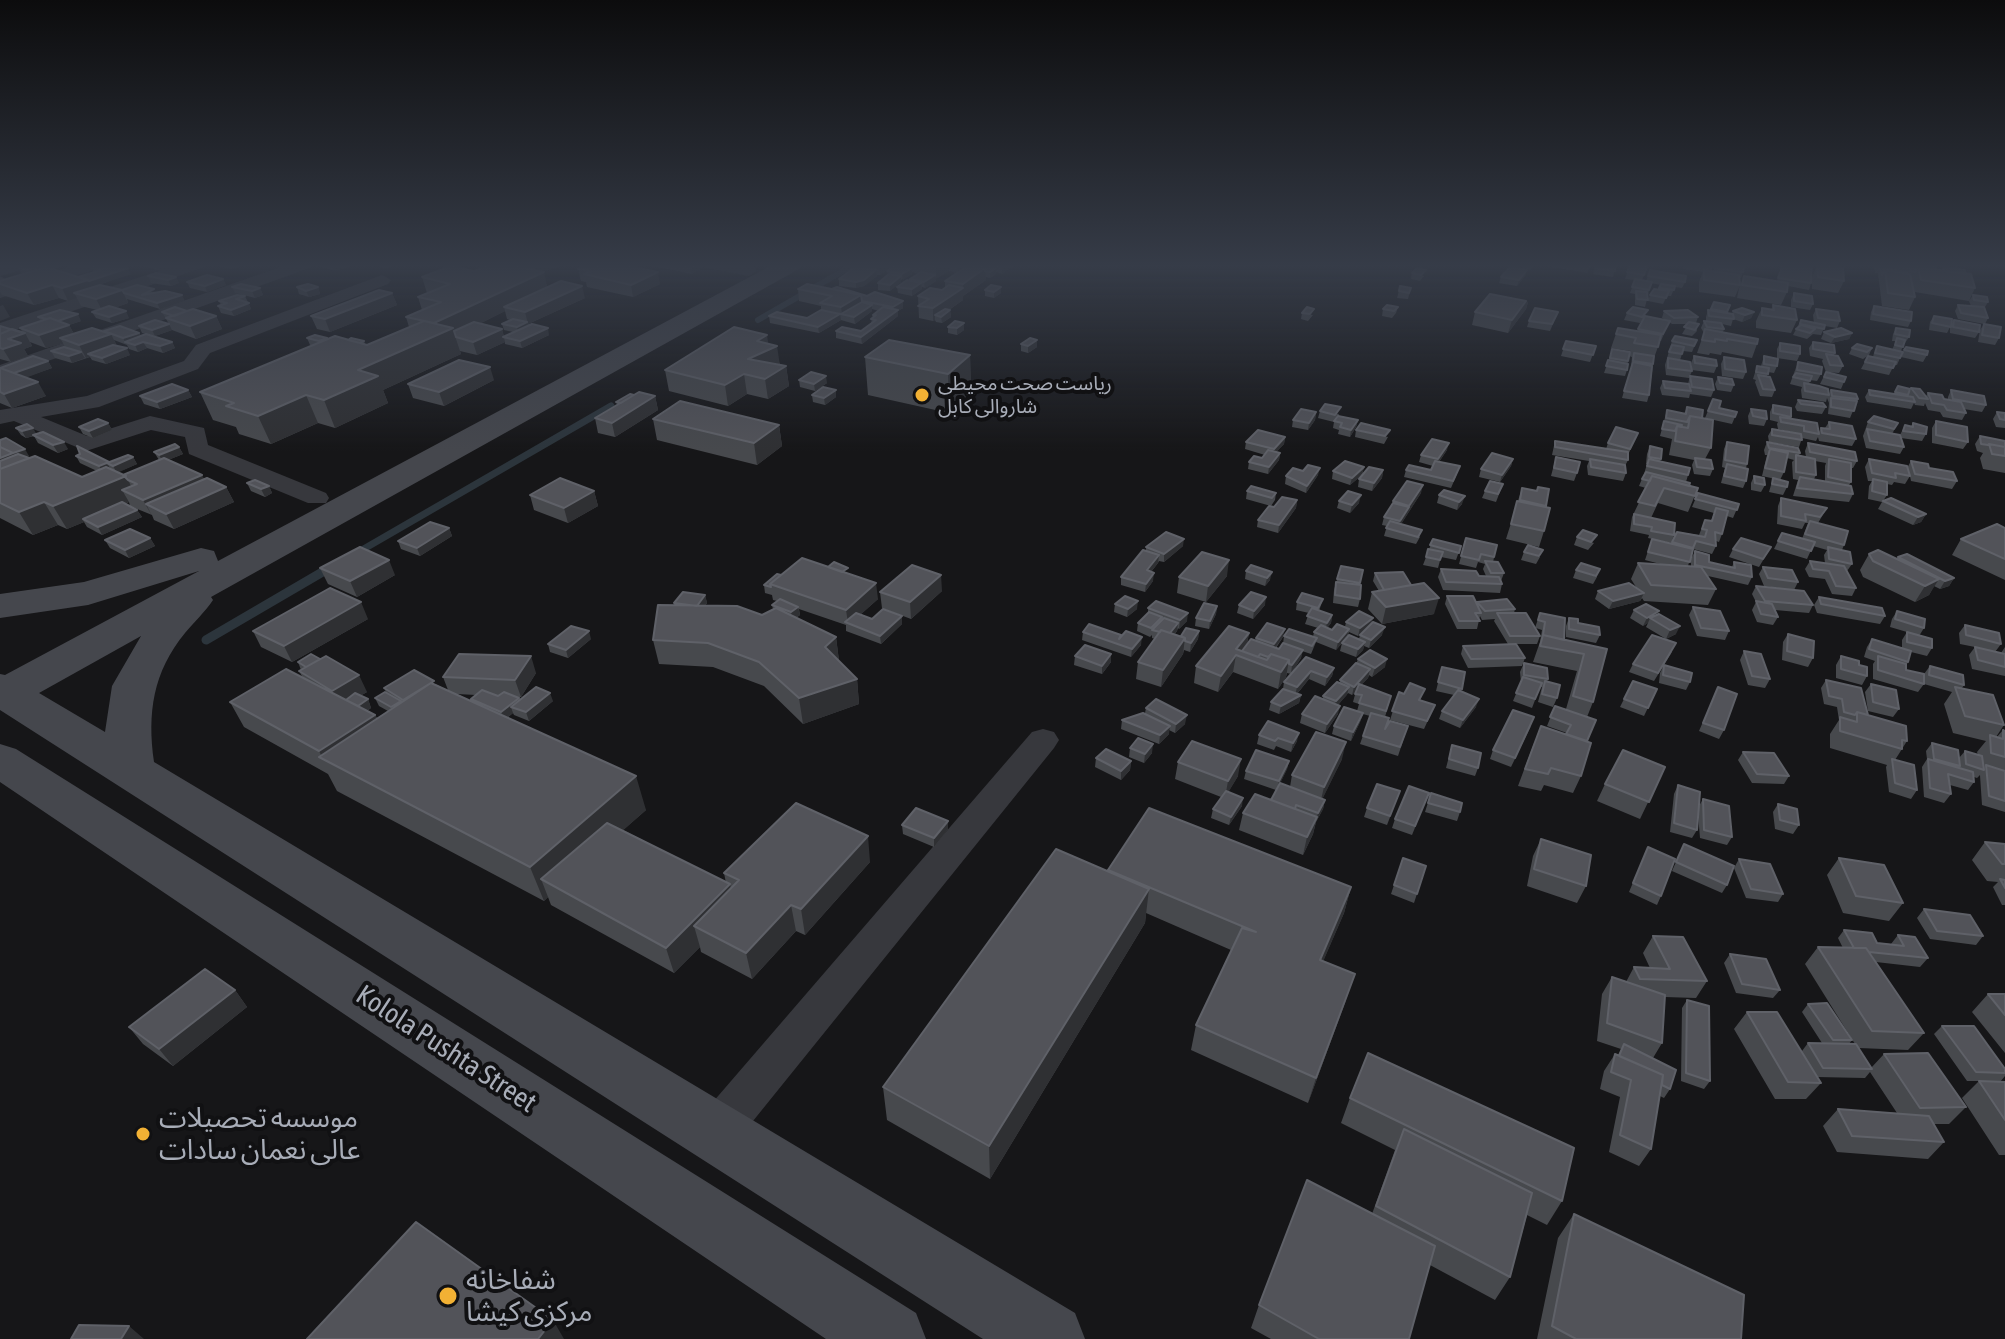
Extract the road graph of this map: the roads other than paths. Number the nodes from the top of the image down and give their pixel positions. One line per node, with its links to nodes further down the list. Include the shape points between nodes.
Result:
1 (128, 326): 5 (street)
2 (261, 326): 6 (street, via 203,349 191,365 91,402)
3 (643, 326): 7 (main road)
4 (671, 326): 8 (main road)
5 (0, 372)
6 (4, 413): 7 (street, via 86,444 150,423 196,433 197,449)
7 (317, 498): 8 (main road)
8 (215, 564): 9 (main road, via 88,593); 10 (main road); 13 (main road, via 150,652 133,690 127,719)
9 (0, 606)
10 (2, 685): 13 (main road)
11 (1043, 740): 16 (street)
12 (0, 760): 15 (main road, Kolola Pushta Street)
13 (132, 770): 16 (main road)
14 (0, 797): 15 (main road)
15 (71, 804): 17 (main road, Kolola Pushta Street)
16 (716, 1132): 18 (main road)
17 (890, 1339)
18 (1049, 1339)

